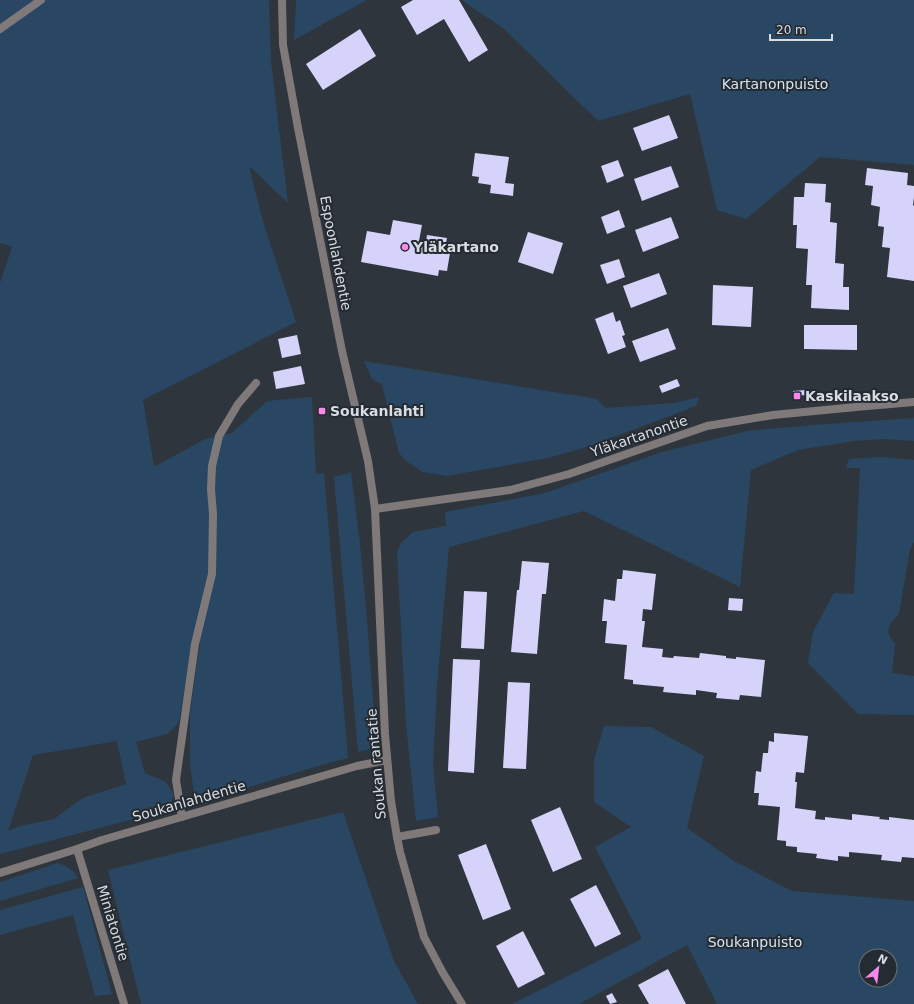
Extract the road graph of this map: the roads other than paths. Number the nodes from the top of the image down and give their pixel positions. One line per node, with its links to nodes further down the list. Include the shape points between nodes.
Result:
1 (41, 0): 3 (street)
2 (282, 0): 6 (street, Espoonlahdentie, via 283,45 295,113 342,351 368,461)
3 (0, 29)
4 (256, 383): 8 (street, via 238,404 219,436 212,466 212,574 195,644 176,780)
5 (914, 402): 6 (street, Yläkartanontie, via 773,415 707,426 569,474 510,490)
6 (375, 509): 7 (street, Soukan rantatie)
7 (387, 760): 8 (street, Soukanlahdentie, via 357,766); 10 (street, Soukan rantatie)
8 (182, 817): 11 (street, Soukanlahdentie, via 102,840)
9 (436, 830): 10 (street)
10 (397, 837): 14 (street, Soukan rantatie, via 424,937)
11 (78, 850): 12 (street, Soukanlahdentie); 13 (street, Miniatontie)
12 (0, 873)
13 (124, 1004)
14 (462, 1004)

